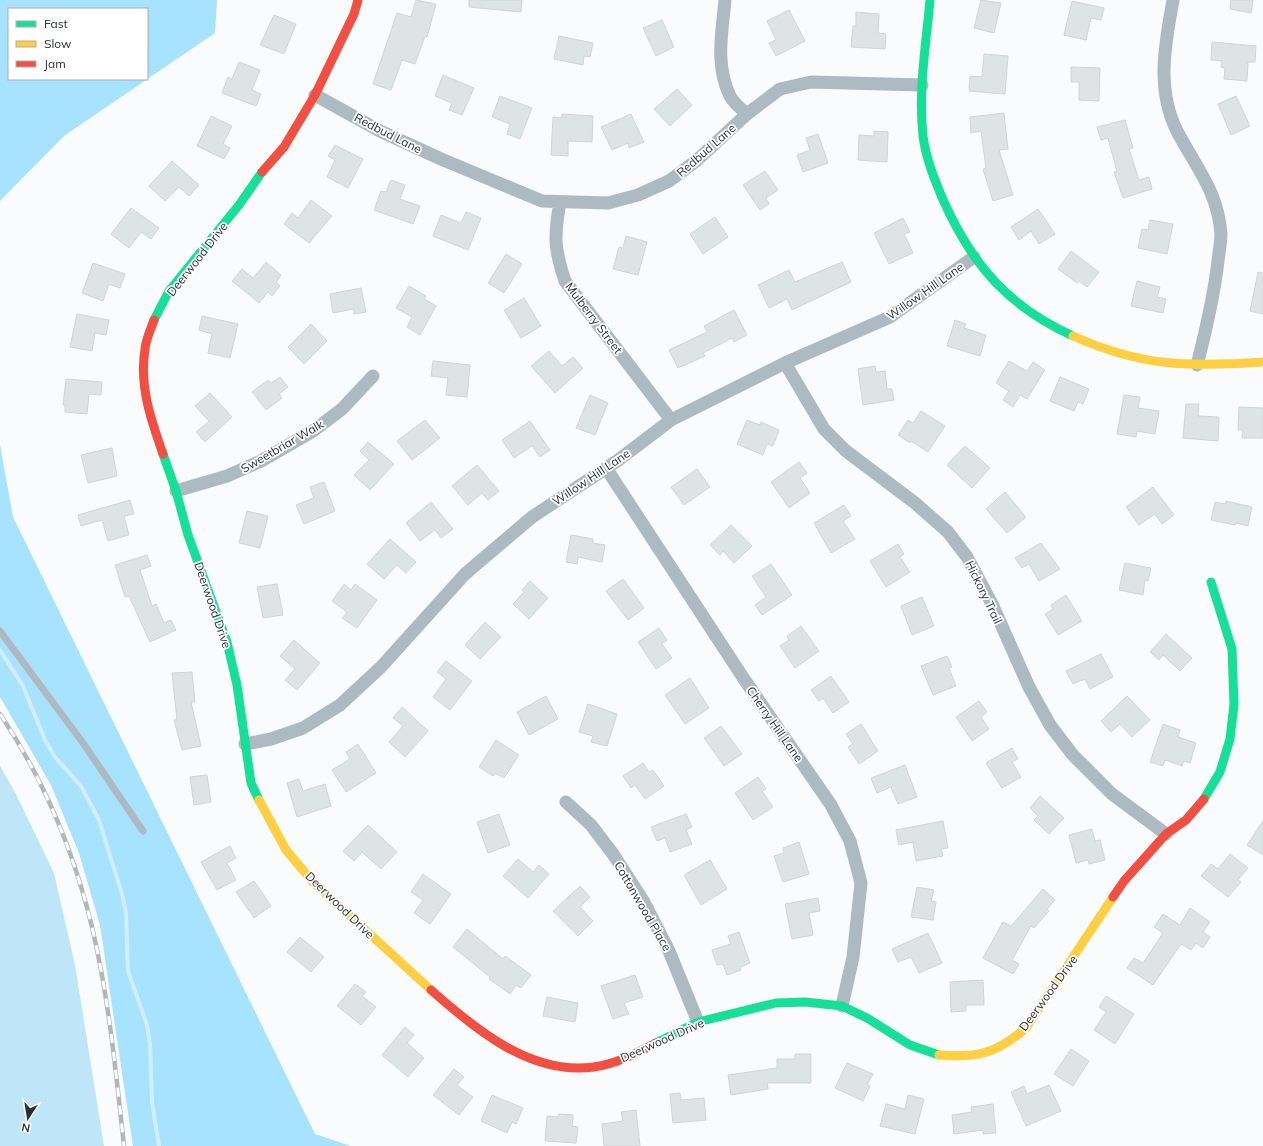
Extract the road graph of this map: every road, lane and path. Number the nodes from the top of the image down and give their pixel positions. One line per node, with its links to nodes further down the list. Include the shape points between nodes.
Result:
1 (358, 0): 6 (street, Deerwood Drive, via 354,14)
2 (725, 0): 7 (street, via 720,54 722,72 730,97)
3 (930, 0): 5 (street)
4 (1173, 0): 12 (street, via 1164,51 1165,96 1177,131 1210,189 1221,234 1214,296)
5 (922, 84): 7 (street, Redbud Lane, via 811,82 780,89); 9 (street, via 923,136 931,174 961,239)
6 (315, 95): 8 (street, Redbud Lane, via 380,131 441,160 542,201); 16 (street, Deerwood Drive, via 284,147 256,178 222,226 169,291 154,319 145,350 144,385 148,412)
7 (747, 114): 8 (street, Redbud Lane, via 696,161 669,181 638,195 608,203)
8 (560, 202): 14 (street, Mulberry Street, via 555,231 557,258 565,281)
9 (974, 256): 11 (street, Willow Hill Lane, via 890,317); 12 (street, via 984,271 1012,298 1079,340 1125,355 1168,364)
10 (1263, 362): 12 (street)
11 (785, 363): 14 (street, Willow Hill Lane); 22 (street, Hickory Trail, via 824,430 846,451 915,503 948,532 967,557 1039,706 1072,754 1112,794)
12 (1197, 365)
13 (373, 376): 16 (street, Sweetbriar Walk, via 342,409 313,431 261,461 227,476)
14 (671, 420): 15 (street, Willow Hill Lane)
15 (606, 468): 19 (street, Willow Hill Lane, via 532,517 465,574 381,667 340,705 303,728 271,740); 23 (street, Cherry Hill Lane, via 744,679 831,805 850,841 861,883 853,957)
16 (176, 491): 19 (street, Deerwood Drive, via 188,535 227,642 237,685)
17 (1211, 582): 22 (street, Deerwood Drive, via 1232,649 1234,704 1230,739 1220,772 1205,798 1186,820)
18 (0, 631): 21 (lane, via 83,743)
19 (245, 744): 24 (street, Deerwood Drive, via 251,783 267,816 286,850 313,882 436,994 482,1031 513,1051 540,1062 567,1068 594,1067 629,1057)
20 (566, 802): 24 (street, Cottonwood Place, via 591,825 644,902 669,951)
21 (143, 832)
22 (1166, 834): 23 (street, Deerwood Drive, via 1124,881 1026,1028 1006,1044 981,1055 938,1055 910,1045 867,1018)
23 (842, 1006): 24 (street, Deerwood Drive, via 805,1002 776,1003)
24 (698, 1022)

